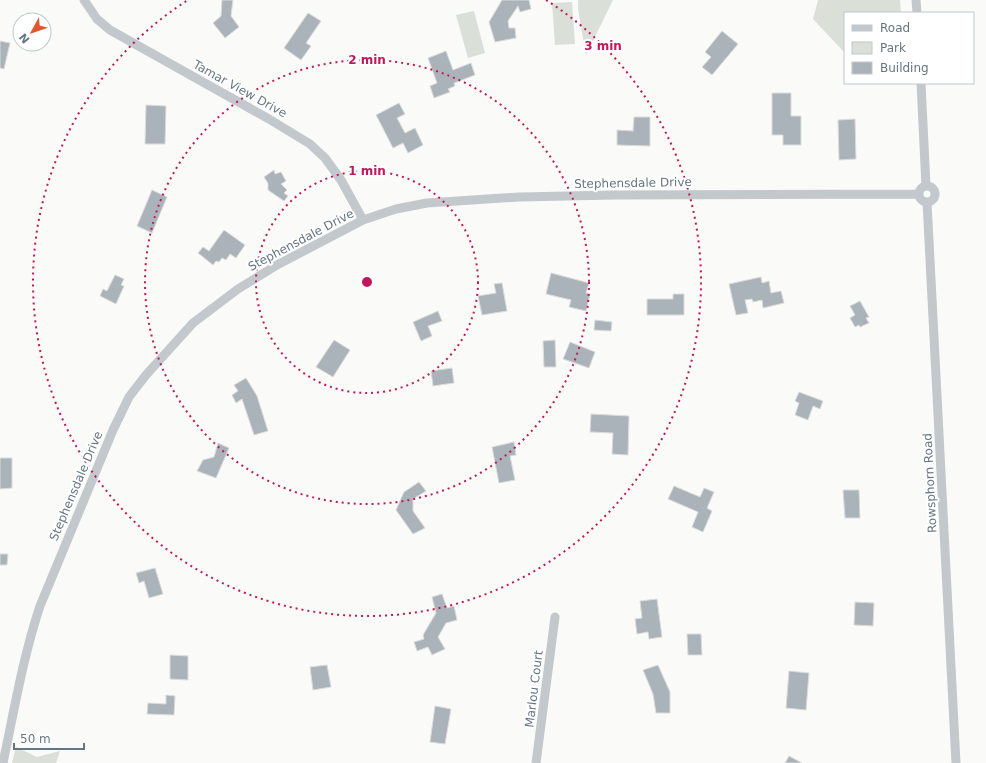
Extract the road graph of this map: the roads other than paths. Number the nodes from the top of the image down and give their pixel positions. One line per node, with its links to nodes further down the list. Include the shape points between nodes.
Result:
1 (84, 0): 8 (street, Tamar View Drive, via 97,19 110,30 292,131 310,144 325,158 341,180)
2 (916, 0): 3 (street)
3 (917, 12)
4 (921, 84): 5 (street)
5 (926, 186): 6 (street); 7 (street, via 933,189 935,194 933,199)
6 (919, 194): 7 (street, via 920,199); 8 (street, Stephensdale Drive, via 519,197 427,203)
7 (927, 202): 12 (street, Rowsphorn Road)
8 (363, 220): 10 (street, Stephensdale Drive, via 276,265 208,310 177,339 129,397 40,606 21,675)
9 (555, 617): 11 (street, Marlou Court)
10 (3, 763)
11 (536, 763)
12 (956, 763)

